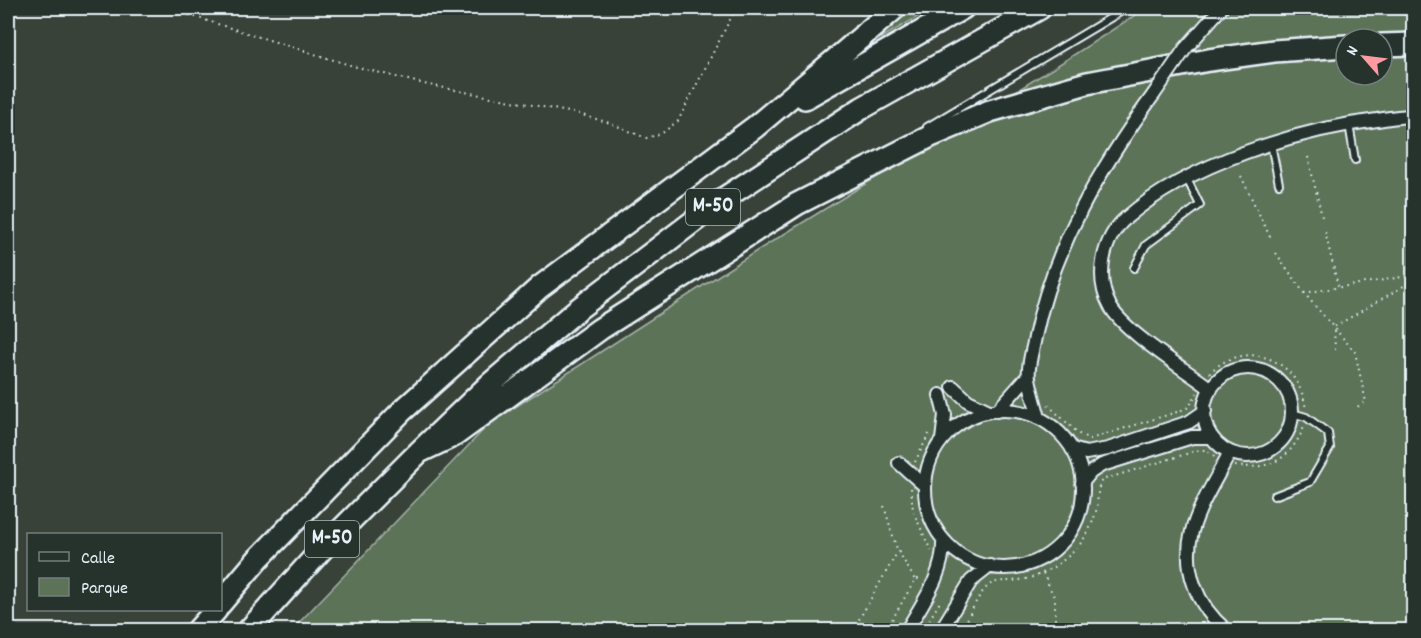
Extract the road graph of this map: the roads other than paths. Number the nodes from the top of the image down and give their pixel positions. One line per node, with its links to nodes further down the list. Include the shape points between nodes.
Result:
1 (895, 8): 11 (highway)
2 (963, 8): 11 (highway, M-50)
3 (1040, 8): 31 (highway, M-50, via 862,108 723,199 578,309 489,385)
4 (1127, 8): 12 (lane)
5 (1221, 8): 20 (street, bridge, via 1185,49 1100,173 1052,277)
6 (1413, 44): 7 (highway)
7 (1394, 45)
8 (1334, 47): 18 (highway, via 1209,60 1087,82 1022,100 933,135)
9 (1413, 116): 10 (street)
10 (1349, 124): 14 (street); 15 (lane)
11 (755, 126): 39 (highway, M-50, via 540,287 402,411 258,559)
12 (919, 132)
13 (898, 144): 18 (lane)
14 (1270, 144): 16 (street); 17 (lane)
15 (1355, 160)
16 (1187, 179): 19 (lane, via 1200,205 1146,244); 22 (street, via 1145,204 1115,230 1102,260 1103,285 1119,319)
17 (1279, 184)
18 (797, 204): 31 (highway, via 600,329 455,435)
19 (1134, 268)
20 (1028, 376): 24 (street); 27 (street)
21 (953, 387): 24 (street, via 968,401)
22 (1211, 389): 25 (street); 26 (street, via 1225,375 1237,370 1263,370 1286,389)
23 (940, 395): 29 (street, via 945,415)
24 (993, 411): 27 (street, via 1018,411); 29 (street, via 964,421)
25 (1205, 411): 28 (street); 30 (street, via 1190,422 1108,449 1086,453)
26 (1292, 413): 32 (street, via 1285,436 1270,450 1249,456); 36 (lane, via 1306,417 1328,433 1330,448 1310,482)
27 (1039, 418): 30 (street)
28 (1212, 437): 32 (street); 34 (street, via 1192,437 1105,464)
29 (942, 440): 35 (street, via 929,465)
30 (1072, 449): 34 (street)
31 (419, 452): 42 (highway, M-50, via 324,547)
32 (1230, 452): 45 (street, via 1192,532 1190,558 1192,583 1200,600 1209,615)
33 (899, 463): 35 (street)
34 (1082, 483): 38 (street, via 1077,517 1068,534 1052,550 1026,564)
35 (925, 486): 37 (street, via 929,513)
36 (1274, 496)
37 (943, 539): 38 (street, via 966,558); 43 (street, via 940,568)
38 (990, 566): 44 (street, via 970,581)
39 (222, 602)
40 (214, 611): 41 (highway)
41 (198, 630)
42 (249, 630)
43 (907, 630)
44 (941, 630)
45 (1226, 630)

